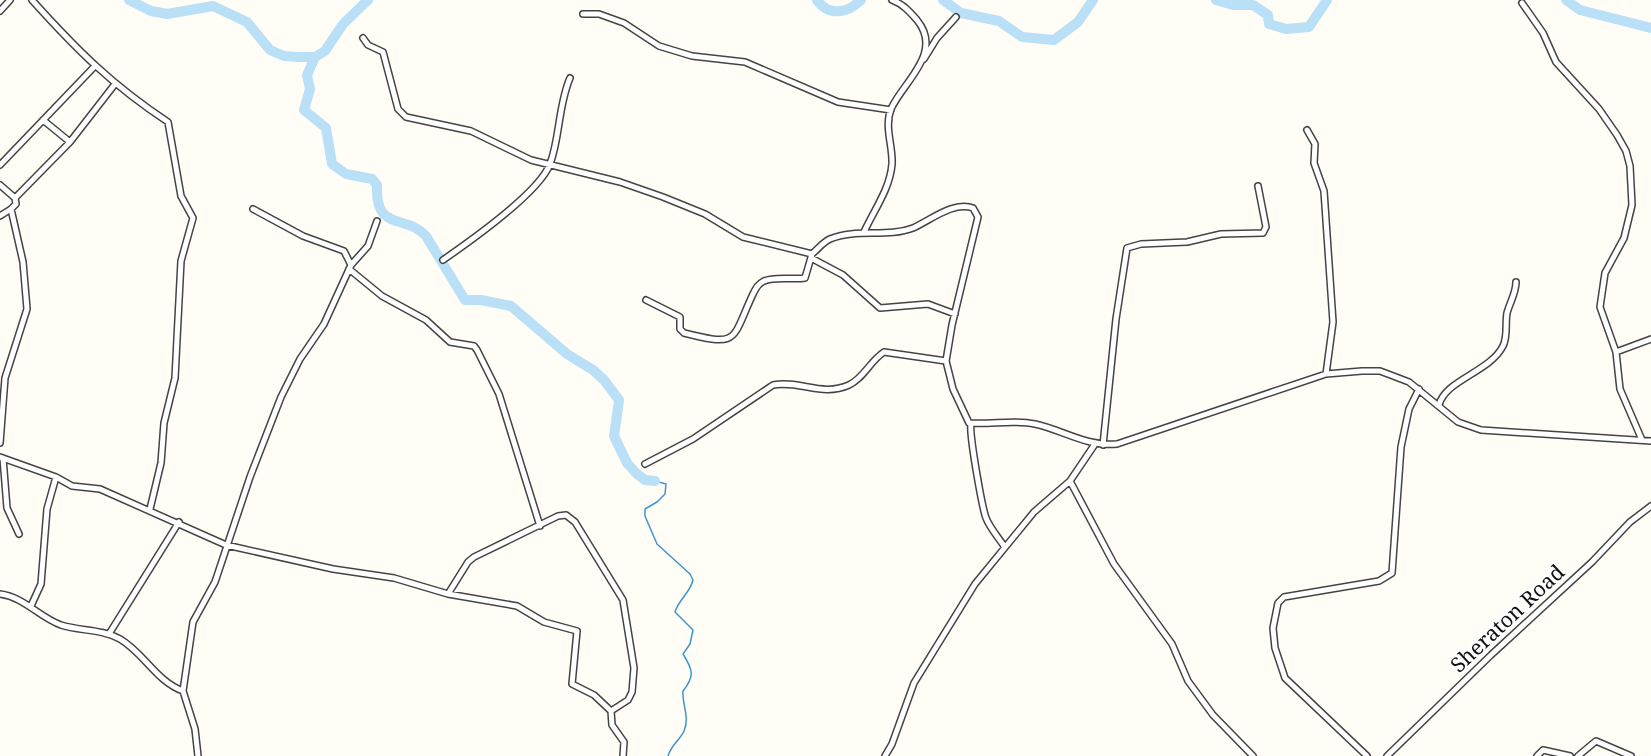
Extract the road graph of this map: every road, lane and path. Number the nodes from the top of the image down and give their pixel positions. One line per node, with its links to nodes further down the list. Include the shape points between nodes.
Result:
1 (10, 0): 5 (street)
2 (32, 0): 9 (street)
3 (892, 0): 10 (street, via 912,14 926,36)
4 (1522, 3): 34 (street, via 1543,33 1556,62 1599,109 1626,151 1633,191 1628,223 1600,291 1603,319)
5 (0, 11)
6 (583, 14): 13 (street, via 599,14 624,23 667,49 745,62 838,102)
7 (956, 16): 10 (street)
8 (363, 38): 18 (street, via 383,52 398,109 406,117 471,131)
9 (94, 67): 12 (street); 14 (street)
10 (919, 68): 13 (street)
11 (570, 78): 18 (street)
12 (115, 84): 16 (street); 50 (street, via 168,122 181,196 193,218 181,261 175,378)
13 (891, 110): 26 (street, via 890,176)
14 (43, 120): 16 (street); 17 (street)
15 (1306, 130): 36 (street, via 1316,144 1314,163 1324,191 1333,322)
16 (70, 142): 21 (street)
17 (0, 165)
18 (550, 165): 27 (street, via 620,182 705,214 743,237); 28 (street, via 524,195)
19 (0, 185): 21 (street)
20 (1258, 186): 44 (street, via 1266,227 1263,233 1221,234 1127,248)
21 (15, 198): 22 (street)
22 (11, 209): 24 (street); 42 (street, via 23,262 27,309 5,378)
23 (253, 209): 29 (street, via 303,236 344,251)
24 (0, 216)
25 (377, 221): 29 (street, via 368,246)
26 (864, 231): 27 (street, via 830,239); 32 (street, via 902,231 951,209 973,208 978,217)
27 (812, 256): 31 (street, via 805,278 767,279 757,286 739,329 728,339 684,333 680,317); 32 (street, via 843,275 880,308 928,304)
28 (443, 260)
29 (350, 267): 52 (street, via 382,296 426,320 450,342 477,350 499,394); 54 (street, via 324,324 300,359 281,398)
30 (1516, 282): 38 (street, via 1503,347 1476,373 1443,394)
31 (646, 300)
32 (955, 314): 35 (street)
33 (1651, 339): 34 (street)
34 (1616, 352): 40 (street, via 1620,389)
35 (946, 361): 39 (street, via 952,389); 46 (street, via 884,352 861,377 835,390 773,385 693,439)
36 (1326, 374): 37 (street, via 1380,371); 44 (street, via 1133,440)
37 (1419, 389): 38 (street); 69 (street, via 1401,447 1392,573 1379,581 1284,597 1278,603 1273,628 1285,678)
38 (1439, 405): 40 (street, via 1458,422 1481,430)
39 (971, 424): 43 (street, via 1019,421); 55 (street, via 970,438 986,519)
40 (1642, 440): 41 (street)
41 (1651, 441)
42 (0, 443)
43 (1095, 444): 44 (street); 48 (street)
44 (1103, 445)
45 (2, 458): 47 (street); 53 (street, via 8,508)
46 (645, 465)
47 (56, 477): 50 (street, via 72,486 100,489); 61 (street, via 47,509 41,584)
48 (1070, 481): 55 (street, via 1034,512); 68 (street, via 1114,564 1172,644 1188,681 1213,715)
49 (1651, 506): 70 (street, Sheraton Road)
50 (150, 509): 51 (street)
51 (179, 522): 54 (street); 62 (street)
52 (540, 526): 59 (street, via 474,557); 64 (street, via 563,514 575,522 623,600 634,683 628,700)
53 (19, 534)
54 (226, 545): 56 (street); 57 (street)
55 (1004, 546): 67 (street, via 922,669)
56 (238, 548): 57 (street); 59 (street, via 394,578)
57 (224, 556): 63 (street, via 211,592 193,621)
58 (2, 594): 60 (street); 61 (street)
59 (448, 594): 64 (street, via 517,606 544,622 577,631 572,684 594,695)
60 (0, 600)
61 (31, 606): 62 (street, via 61,624)
62 (110, 634): 63 (street, via 143,658 166,683)
63 (183, 691): 65 (street, via 195,729)
64 (611, 711): 66 (street, via 614,729 624,742)
65 (198, 756)
66 (623, 756)
67 (885, 756)
68 (1253, 756)
69 (1367, 756)
70 (1387, 756)
71 (1537, 756): 72 (street, via 1549,750)
72 (1570, 756)
73 (1578, 756): 74 (street, via 1596,741)
74 (1631, 756)

